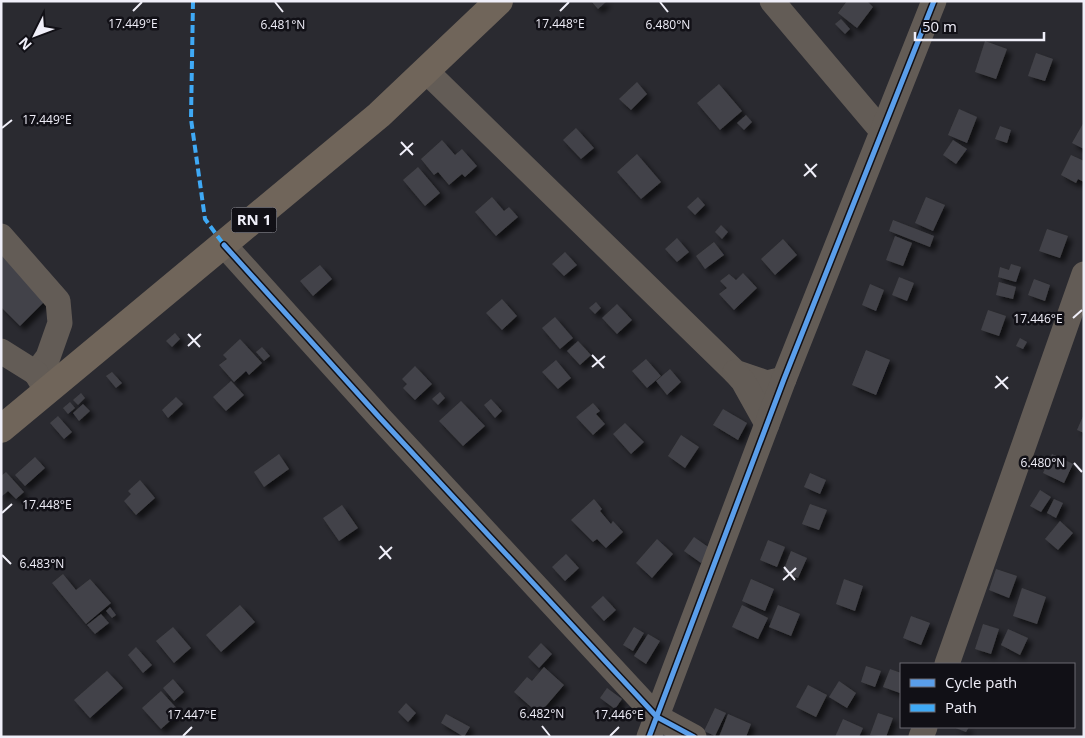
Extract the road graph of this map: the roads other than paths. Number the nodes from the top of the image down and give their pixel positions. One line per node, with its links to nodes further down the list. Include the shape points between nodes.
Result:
1 (499, 1): 4 (main road, RN 1)
2 (772, 1): 5 (street)
3 (934, 1): 5 (street)
4 (427, 72): 7 (main road, RN 1); 10 (street)
5 (882, 130): 11 (street)
6 (1, 236): 12 (street, via 58,301 60,324)
7 (224, 245): 12 (main road, RN 1); 16 (street)
8 (1084, 274): 15 (street)
9 (1, 351): 12 (street)
10 (735, 372): 11 (street, via 767,383); 13 (street)
11 (784, 379): 13 (street)
12 (41, 382): 14 (main road, RN 1)
13 (767, 424): 16 (street)
14 (1, 429)
15 (947, 663)
16 (653, 727): 17 (street)
17 (694, 737)

